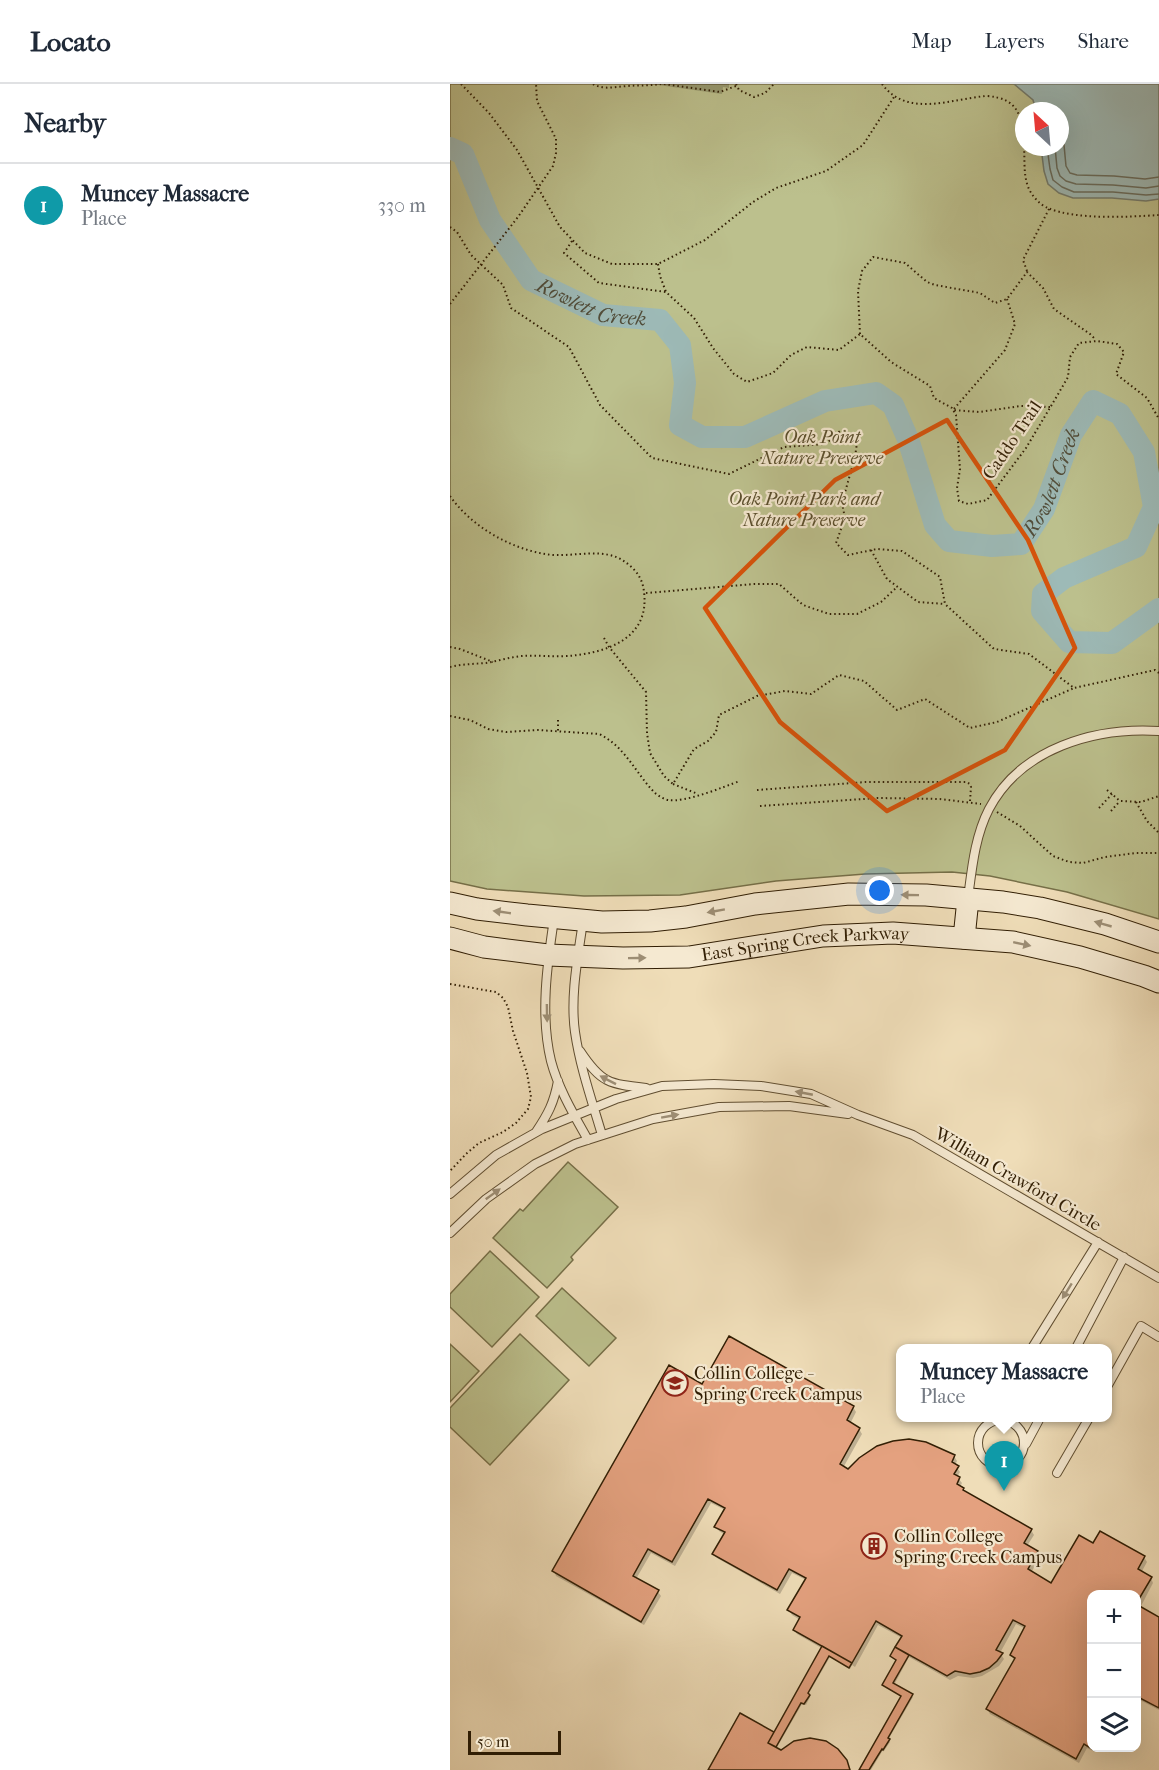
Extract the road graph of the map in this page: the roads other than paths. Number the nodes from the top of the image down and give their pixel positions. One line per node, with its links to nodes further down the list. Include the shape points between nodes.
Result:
1 (1159, 731): 2 (lane, via 1111,732 1067,742 1021,770 989,808 976,848)
2 (968, 899): 5 (main road, one-way to 5, via 849,894 650,921); 7 (main road); 8 (main road, one-way to 2, via 1040,908)
3 (450, 903): 4 (main road, one-way to 3)
4 (554, 917): 5 (main road); 9 (lane)
5 (583, 920): 10 (lane)
6 (450, 938): 9 (main road, East Spring Creek Parkway, via 484,947)
7 (964, 939): 10 (main road, East Spring Creek Parkway, one-way to 7, via 689,957 823,936 882,933); 11 (main road, East Spring Creek Parkway, one-way to 11, via 1013,942 1080,957)
8 (1159, 942)
9 (548, 955): 10 (main road, East Spring Creek Parkway); 13 (lane, one-way to 13, via 547,1030)
10 (579, 957): 12 (lane, via 574,1001)
11 (1159, 982)
12 (578, 1047): 14 (lane, one-way to 12, via 608,1082 593,1071); 15 (lane)
13 (558, 1080): 16 (lane); 18 (lane, via 551,1109)
14 (652, 1089): 15 (lane, William Crawford Circle); 17 (lane, William Crawford Circle, one-way to 14, via 811,1094 761,1086 714,1084)
15 (594, 1106): 16 (lane, William Crawford Circle); 19 (lane)
16 (573, 1115): 18 (lane, William Crawford Circle); 20 (lane)
17 (858, 1116): 19 (lane, William Crawford Circle, one-way to 17, via 653,1119 719,1107 789,1106); 23 (lane, William Crawford Circle, via 913,1136)
18 (535, 1133): 21 (lane, William Crawford Circle, via 496,1155)
19 (602, 1135): 20 (lane, William Crawford Circle)
20 (588, 1140): 22 (lane, William Crawford Circle, one-way to 20, via 486,1199 535,1164)
21 (450, 1194)
22 (450, 1233)
23 (1098, 1242): 24 (lane, William Crawford Circle); 27 (lane, one-way to 27)
24 (1124, 1257): 25 (lane, William Crawford Circle); 28 (lane)
25 (1159, 1278)
26 (1159, 1337): 29 (lane, via 1141,1326)
27 (1034, 1344)
28 (1078, 1344)
29 (1112, 1376)
30 (986, 1422): 35 (lane)
31 (990, 1422): 35 (lane)
32 (1011, 1422): 36 (lane, via 1022,1432)
33 (1038, 1422): 36 (lane)
34 (1087, 1422): 37 (lane)
35 (984, 1426): 36 (lane, via 979,1432 978,1448 994,1465 1017,1460)
36 (1023, 1448)
37 (1057, 1473)

